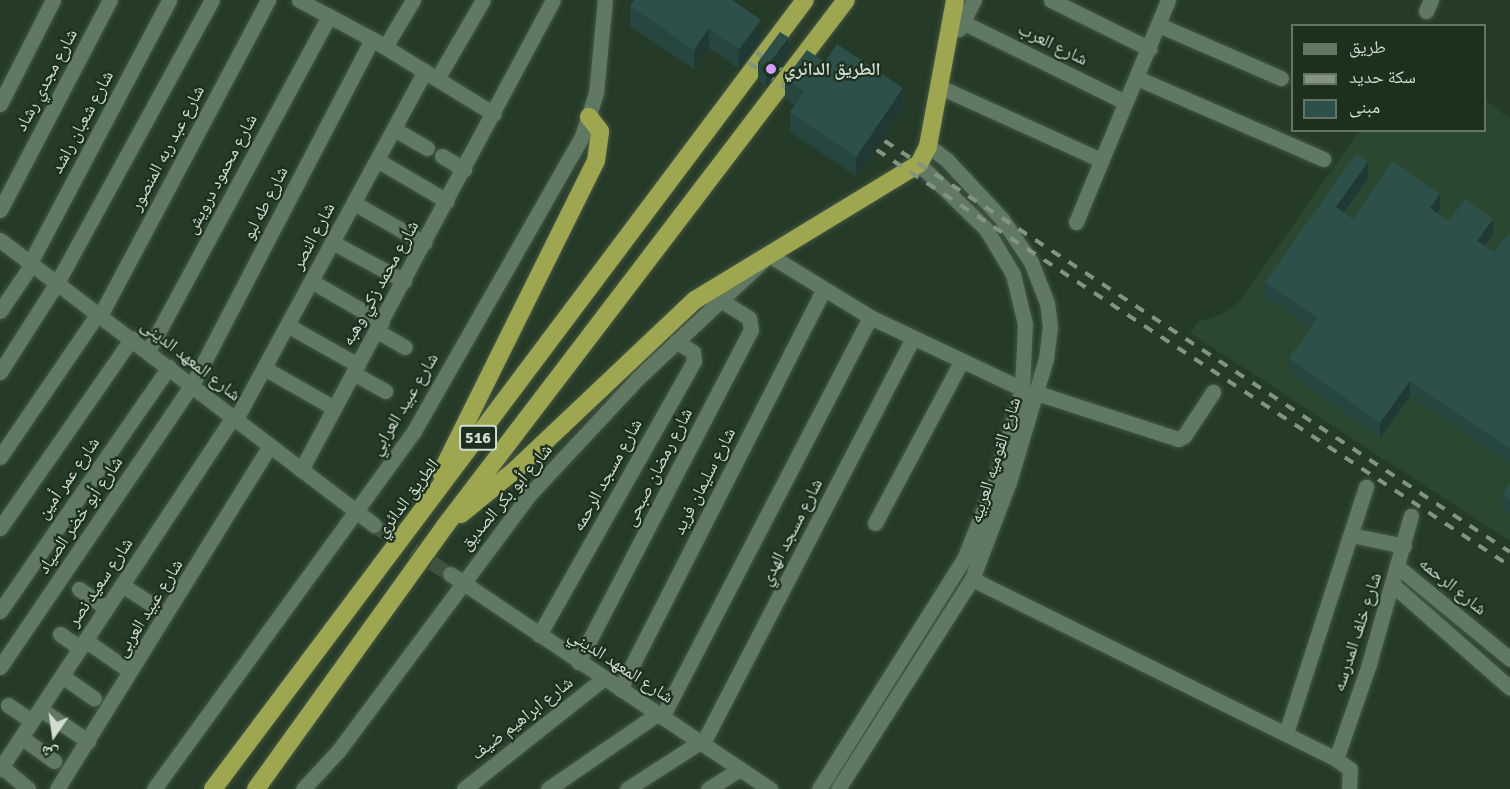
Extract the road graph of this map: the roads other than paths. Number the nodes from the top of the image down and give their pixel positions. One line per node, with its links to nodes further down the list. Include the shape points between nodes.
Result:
1 (54, 0): 26 (street)
2 (110, 0): 40 (street, شارع مجدي رشاد)
3 (169, 0): 46 (street, شارع شعبان راشد)
4 (212, 0): 47 (street)
5 (268, 0): 53 (street, شارع عبد ربه المنصور)
6 (413, 0): 19 (street, شارع طه لبو)
7 (483, 0): 21 (street, شارع النصر)
8 (553, 0): 27 (street, شارع محمد زكي وهبه)
9 (605, 0): 28 (street, شارع عبيد العرابي, via 599,77)
10 (846, 0): 83 (highway, 516)
11 (974, 0): 16 (street)
12 (1051, 0): 20 (street)
13 (1168, 0): 18 (street)
14 (303, 1): 17 (street)
15 (802, 4): 82 (highway, الطريق الدائري / 516)
16 (956, 12): 24 (highway); 25 (street, شارع العرب)
17 (329, 16): 19 (street); 61 (street, شارع محمود درويش)
18 (1159, 25): 20 (street); 23 (street)
19 (379, 43): 21 (street); 67 (street, شارع طه لبو)
20 (1150, 49): 22 (street)
21 (431, 75): 27 (street); 29 (street, شارع النصر)
22 (1137, 78): 25 (street); 35 (street)
23 (1281, 78)
24 (940, 87): 30 (highway); 34 (street)
25 (1125, 102): 34 (street)
26 (0, 104)
27 (494, 114): 37 (street, شارع محمد زكي وهبه)
28 (590, 117): 78 (street, شارع عبيد العرابي, via 414,431); 82 (highway, via 600,131 596,161)
29 (394, 129): 31 (street); 33 (street, شارع النصر)
30 (928, 146): 36 (highway); 71 (street, شارع القوميه العربيه, via 946,159 1002,219 1031,262 1047,303 1050,327)
31 (427, 148)
32 (442, 156): 37 (street)
33 (377, 159): 38 (street); 39 (street, شارع النصر)
34 (1099, 159): 41 (street)
35 (1323, 159)
36 (919, 164): 45 (highway); 68 (street, شارع القوميه العربيه, via 986,229 1013,274 1026,324)
37 (464, 169): 38 (street, شارع محمد زكي وهبه)
38 (447, 201): 43 (street, شارع محمد زكي وهبه)
39 (354, 203): 42 (street, شارع النصر); 43 (street)
40 (0, 210)
41 (1076, 222)
42 (332, 242): 48 (street, شارع النصر); 49 (street)
43 (424, 243): 49 (street, شارع محمد زكي وهبه)
44 (3, 248): 46 (street, شارع المعهد الدينى)
45 (769, 255): 50 (street); 51 (street, شارع أبو بكر الصديق); 83 (highway, via 695,300 514,471)
46 (31, 263): 47 (street, شارع المعهد الدينى); 52 (street, شارع شعبان راشد)
47 (58, 281): 53 (street, شارع المعهد الدينى); 66 (street)
48 (311, 281): 55 (street, شارع النصر); 56 (street)
49 (404, 281): 56 (street, شارع محمد زكي وهبه)
50 (823, 291): 54 (street); 106 (street, شارع سليمان فريد)
51 (720, 300): 59 (street, شارع أبو بكر الصديق); 100 (street, شارع رمضان صبحى, via 748,318 751,330)
52 (0, 311)
53 (100, 313): 57 (street, شارع المعهد الدينى); 75 (street, شارع عبد ربه المنصور)
54 (870, 316): 58 (street); 110 (street)
55 (287, 325): 64 (street, شارع النصر); 65 (street)
56 (379, 326): 60 (street); 65 (street, شارع محمد زكي وهبه)
57 (132, 338): 61 (street, شارع المعهد الدينى); 84 (street)
58 (913, 338): 62 (street); 114 (street, شارع مسجد الهدي)
59 (676, 340): 88 (street, شارع أبو بكر الصديق); 97 (street, شارع مسجد الرحمه, via 693,351 694,361)
60 (405, 347)
61 (148, 351): 63 (street, شارع المعهد الدينى)
62 (961, 362): 68 (street); 80 (street)
63 (169, 367): 67 (street, شارع المعهد الدينى); 95 (street, شارع عمر أمين)
64 (264, 368): 72 (street); 73 (street, شارع النصر)
65 (356, 369): 69 (street); 72 (street, شارع محمد زكي وهبه)
66 (0, 372)
67 (192, 385): 73 (street, شارع المعهد الدينى); 102 (street, شارع أبو خضر الصياد)
68 (1022, 389): 130 (street, شارع القوميه العربيه, via 987,506 964,559)
69 (385, 391)
70 (1213, 392): 71 (street, via 1184,436 1178,439)
71 (1037, 393): 89 (street, شارع القوميه العربيه)
72 (334, 408): 76 (street, شارع محمد زكي وهبه)
73 (235, 418): 74 (street, شارع المعهد الدينى); 90 (street, شارع سعيد نصر)
74 (270, 446): 76 (street, شارع المعهد الدينى); 113 (street, شارع عبيد العربى)
75 (0, 457)
76 (301, 470): 78 (street, شارع المعهد الدينى)
77 (1366, 488): 85 (street)
78 (357, 513): 81 (street); 121 (street, شارع عبيد العرابي)
79 (1411, 516): 86 (street, شارع خلف المدرسه)
80 (874, 523)
81 (374, 525)
82 (414, 525): 122 (highway, الطريق الدائري / 516)
83 (445, 526): 123 (highway, 516)
84 (0, 528)
85 (1351, 535): 86 (street); 111 (street)
86 (1404, 546): 87 (street, شارع خلف المدرسه)
87 (1398, 567): 91 (street, شارع خلف المدرسه); 99 (street, شارع الرحمه)
88 (456, 578): 97 (street, شارع المعهد الديني); 124 (street, شارع أبو بكر الصديق, via 339,750)
89 (972, 579): 111 (street); 131 (street, شارع القوميه العربيه)
90 (122, 585): 93 (street); 94 (street, شارع سعيد نصر)
91 (1394, 586): 105 (street); 115 (street, شارع خلف المدرسه)
92 (79, 589): 94 (street)
93 (151, 604)
94 (106, 608): 98 (street, شارع سعيد نصر)
95 (0, 611)
96 (60, 634): 98 (street)
97 (539, 635): 100 (street, شارع المعهد الديني)
98 (83, 644): 101 (street); 103 (street, شارع سعيد نصر)
99 (1510, 659)
100 (578, 662): 104 (street, شارع المعهد الديني)
101 (121, 665)
102 (0, 667)
103 (62, 676): 107 (street); 109 (street, شارع سعيد نصر)
104 (604, 678): 106 (street, شارع المعهد الديني); 125 (street, شارع ابراهيم ضيف)
105 (1510, 688)
106 (620, 689): 110 (street, شارع المعهد الديني)
107 (94, 698)
108 (8, 705): 109 (street)
109 (36, 715): 112 (street, شارع سعيد نصر); 113 (street)
110 (659, 715): 114 (street, شارع المعهد الديني); 126 (street)
111 (1286, 734): 115 (street)
112 (21, 737): 116 (street); 117 (street, شارع سعيد نصر)
113 (88, 741): 120 (street, شارع عبيد العربى)
114 (701, 743): 118 (street, شارع المعهد الديني); 127 (street)
115 (1336, 759): 132 (street, via 1350,769)
116 (54, 761)
117 (2, 763): 119 (street)
118 (740, 769): 128 (street); 129 (street, شارع المعهد الديني)
119 (28, 789)
120 (57, 789)
121 (154, 789)
122 (213, 789)
123 (256, 789)
124 (303, 789)
125 (464, 789)
126 (548, 789)
127 (627, 789)
128 (708, 789)
129 (770, 789)
130 (819, 789)
131 (838, 789)
132 (1349, 789)

